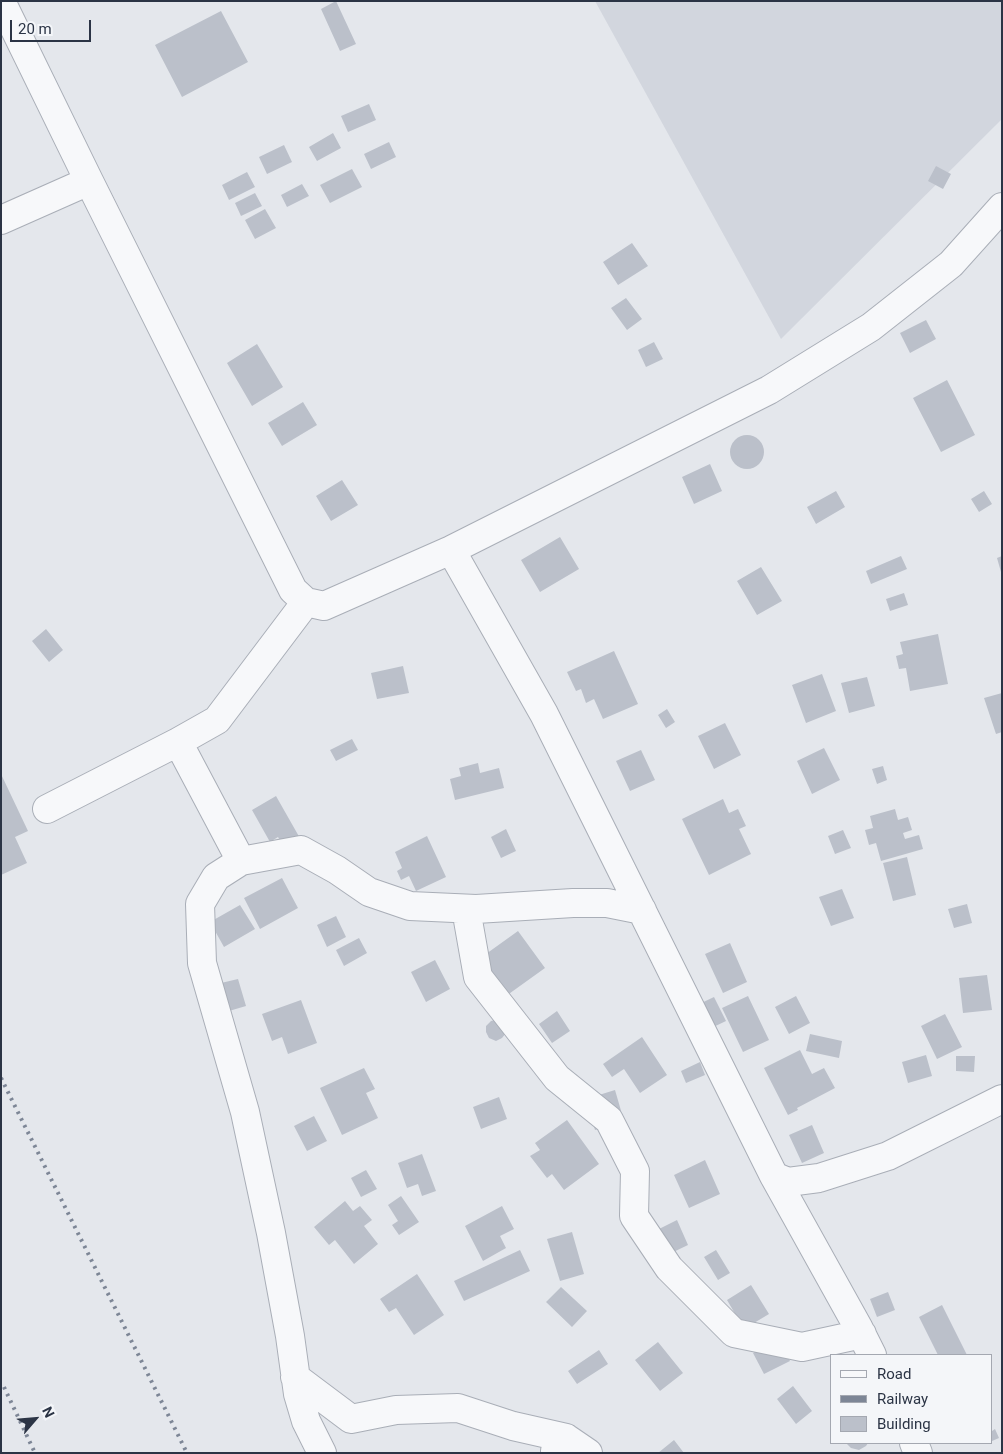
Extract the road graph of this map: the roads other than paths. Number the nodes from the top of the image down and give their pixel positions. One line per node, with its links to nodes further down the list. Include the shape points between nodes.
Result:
1 (1, 1): 2 (street)
2 (89, 181): 4 (street); 6 (street, via 292,590)
3 (1002, 207): 5 (street, via 951,264 871,327 769,390)
4 (1, 220)
5 (451, 550): 6 (street, via 324,606); 11 (street, via 544,714)
6 (306, 602): 7 (street, via 217,720)
7 (178, 742): 8 (street); 9 (street)
8 (47, 809)
9 (241, 861): 10 (street, via 301,850 370,892 410,906); 15 (street, via 216,878 200,904 202,963 245,1112 271,1233)
10 (466, 909): 11 (street, via 573,903); 14 (street, via 478,977 557,1078 608,1120 635,1171 634,1216 670,1268 734,1333 802,1347)
11 (642, 910): 13 (street)
12 (1002, 1099): 13 (street, via 888,1156 819,1178 788,1182)
13 (774, 1176): 14 (street)
14 (867, 1345)
15 (296, 1377): 16 (street, via 351,1419 396,1410 458,1408); 17 (street, via 306,1421)
16 (569, 1448)
17 (322, 1453)

